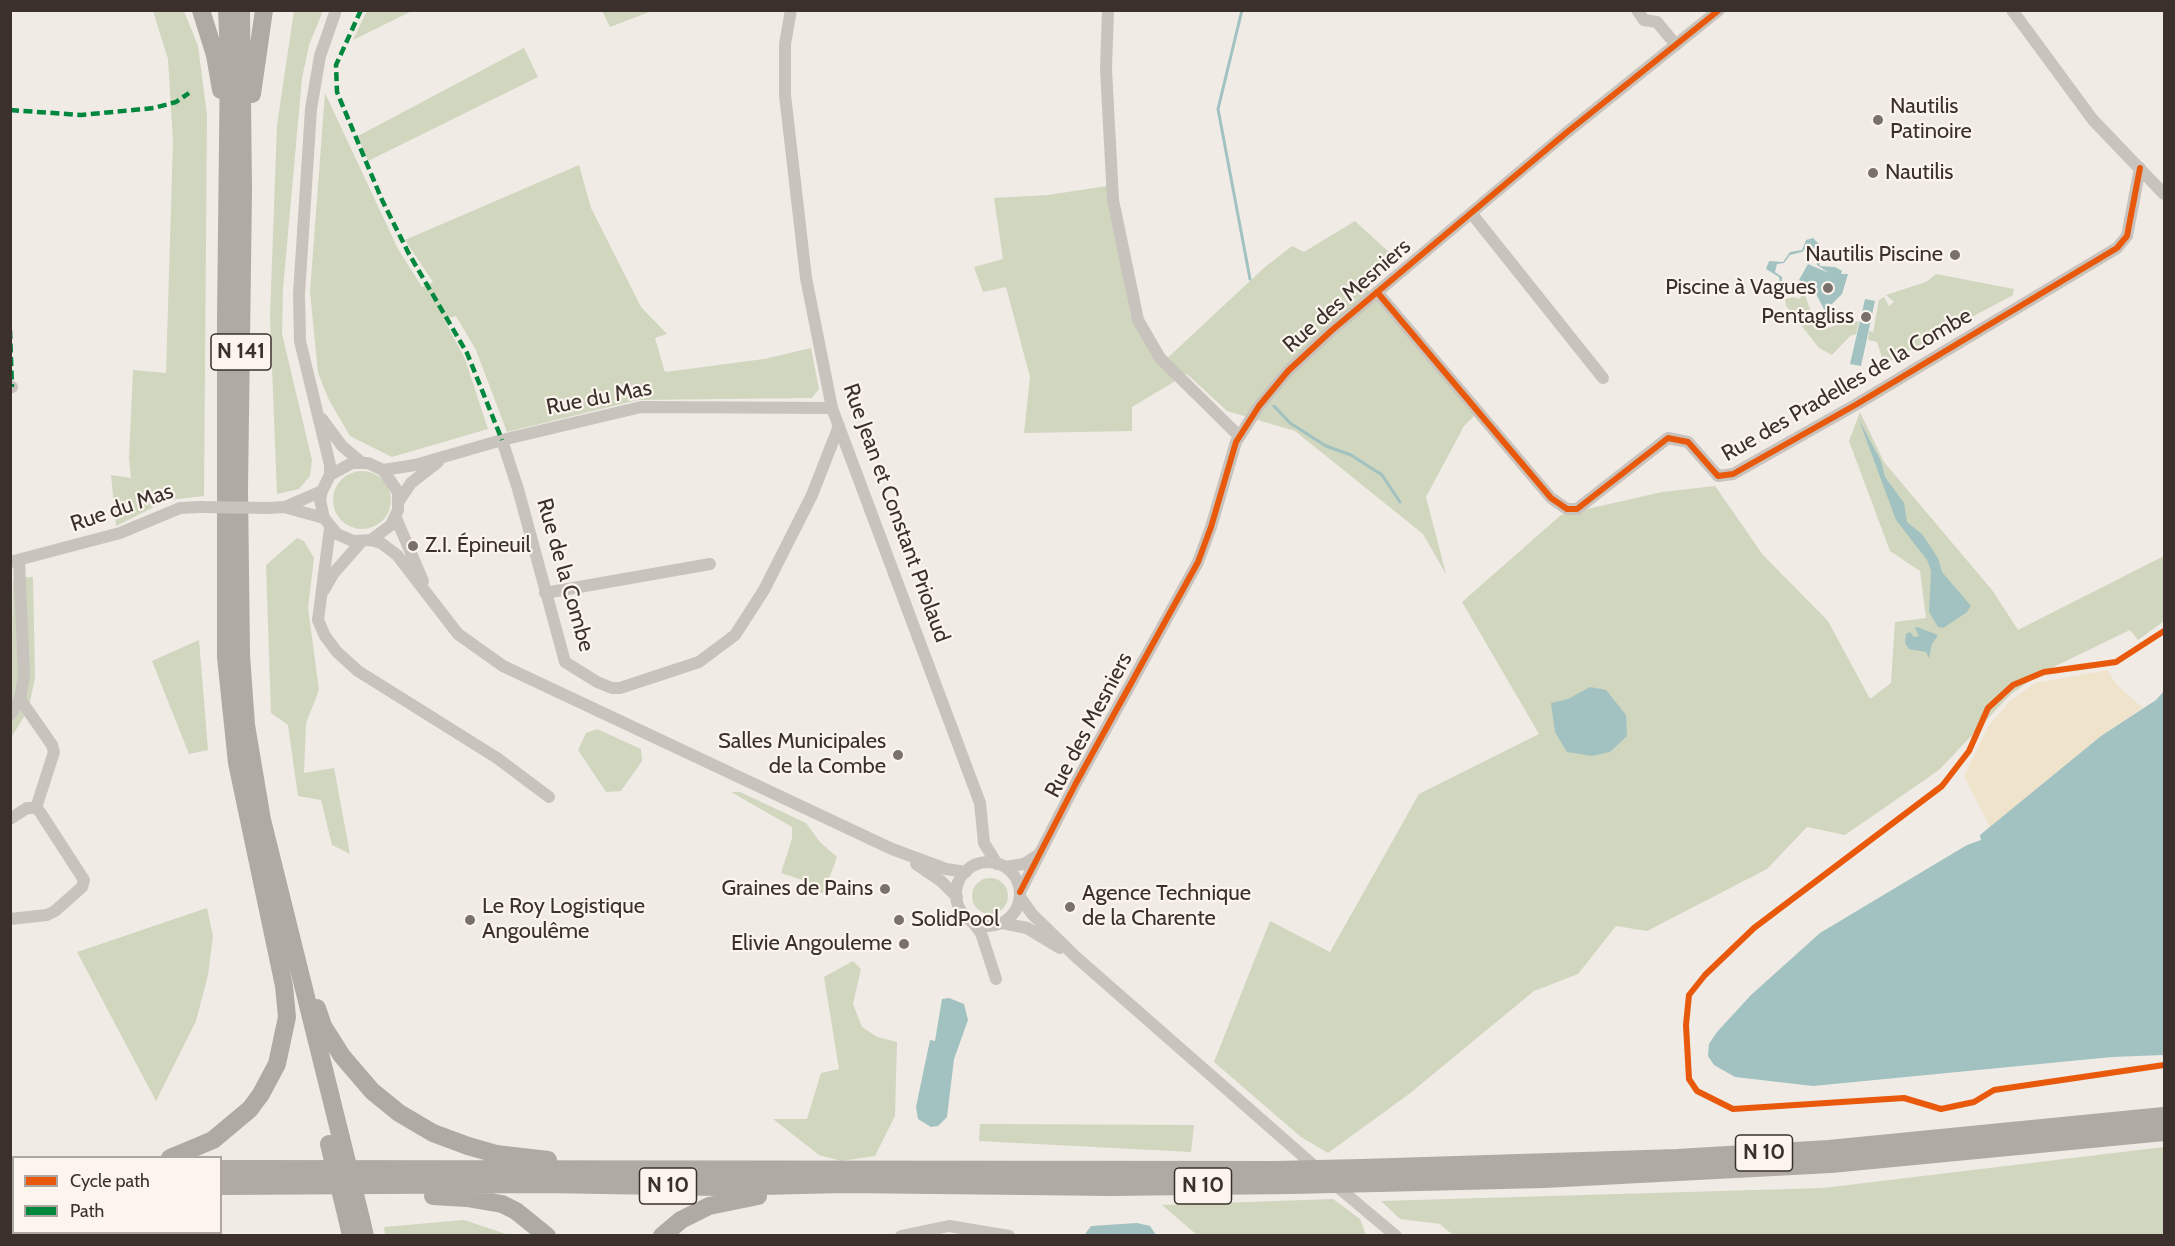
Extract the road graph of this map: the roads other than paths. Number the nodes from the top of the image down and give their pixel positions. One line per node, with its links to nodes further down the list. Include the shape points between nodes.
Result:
1 (201, 10): 15 (highway, via 221,85)
2 (227, 10): 15 (highway, N 141)
3 (241, 10): 13 (highway, N 141)
4 (264, 10): 13 (highway, via 250,117)
5 (336, 10): 21 (street, via 320,56 311,110 300,284 302,352)
6 (791, 10): 20 (street, Rue Jean et Constant Priolaud, via 785,44 785,95 806,278)
7 (1108, 10): 23 (street, via 1106,69 1113,200 1138,320 1160,358)
8 (1637, 10): 11 (street, via 1644,20)
9 (1719, 10): 12 (street, Rue des Mesniers)
10 (2012, 10): 14 (street, via 2093,120)
11 (1658, 16): 12 (street)
12 (1676, 45): 17 (street, Rue des Mesniers)
13 (243, 140): 45 (highway, N 141, via 239,489 242,655 246,725)
14 (2140, 168): 16 (street); 18 (street, Rue des Pradelles de la Combe, via 2127,236 2116,248 1733,474 1718,476 1688,442 1668,438 1577,509 1567,509 1551,498)
15 (227, 176): 51 (highway, N 141, via 226,657 237,764)
16 (2163, 190)
17 (1472, 213): 18 (street, Rue des Mesniers); 19 (street)
18 (1377, 291): 23 (street, Rue des Mesniers, via 1288,371)
19 (1603, 378)
20 (832, 408): 22 (street, Rue Jean et Constant Priolaud); 24 (street, Rue du Mas, via 641,407)
21 (319, 415): 26 (street, via 342,446); 28 (street)
22 (839, 426): 37 (street, Rue de la Combe, via 812,495 750,614 735,635 699,662 620,688 597,682 565,662); 46 (street, Rue Jean et Constant Priolaud, via 980,803)
23 (1239, 436): 48 (street, Rue des Mesniers, via 1198,562)
24 (502, 440): 25 (street, Rue du Mas); 37 (street, Rue de la Combe, via 519,489)
25 (449, 455): 27 (street, Rue du Mas); 30 (street, Rue du Mas, via 411,483)
26 (361, 462): 27 (street); 28 (street)
27 (383, 470): 30 (street, via 394,484)
28 (330, 475): 29 (street)
29 (322, 491): 31 (street, Rue du Mas); 33 (street)
30 (399, 501): 32 (street)
31 (284, 507): 33 (street, Rue du Mas); 35 (street, Rue du Mas, bridge, via 180,508 120,533)
32 (396, 518): 34 (street, via 386,531); 39 (street)
33 (327, 523): 34 (street, via 344,538); 38 (street)
34 (367, 540): 38 (street, via 333,574); 39 (street, via 388,547 397,555)
35 (15, 561): 40 (street, via 24,675)
36 (710, 564): 37 (street)
37 (545, 593)
38 (320, 596): 42 (street, via 318,620 325,636 358,671 497,758)
39 (429, 596): 47 (street, via 458,634 503,666)
40 (20, 699): 41 (street); 43 (street, via 54,752)
41 (10, 715)
42 (549, 797)
43 (36, 808): 44 (street, via 22,809); 54 (street, via 84,880 82,887 55,911)
44 (10, 819)
45 (262, 820): 62 (highway); 65 (highway, via 323,1026 372,1091 399,1113 433,1133 496,1154)
46 (984, 843): 49 (street, Rue Jean et Constant Priolaud); 50 (street, Rue Jean et Constant Priolaud)
47 (892, 849): 50 (street, via 946,869); 53 (street, via 942,881)
48 (1043, 850): 49 (street, via 1024,864); 52 (street, Rue des Mesniers)
49 (1001, 865): 50 (street); 52 (street, via 1016,878)
50 (971, 869): 53 (street, via 961,879)
51 (260, 875): 62 (highway); 63 (highway, via 286,1002 285,1032 277,1064 261,1094 238,1121 213,1140)
52 (1020, 895): 56 (street, via 1017,908); 58 (street, via 1032,914)
53 (957, 897): 55 (street, via 963,914)
54 (10, 919)
55 (970, 920): 56 (street); 57 (street, via 981,933)
56 (999, 924): 57 (street); 58 (street, via 1036,932)
57 (985, 951): 59 (street)
58 (1076, 957): 70 (street)
59 (996, 979)
60 (2164, 1116): 65 (highway, N 10, bridge, via 1829,1149 1598,1162 1275,1170)
61 (2164, 1132): 68 (highway, N 10, bridge, via 1831,1164 1555,1179)
62 (335, 1141): 69 (highway, bridge)
63 (175, 1156)
64 (222, 1169): 65 (highway, N 10)
65 (756, 1171)
66 (222, 1186): 68 (highway, N 10)
67 (222, 1186): 71 (highway, via 468,1198 502,1204)
68 (1114, 1187): 72 (highway, via 759,1196 709,1206 681,1220)
69 (356, 1227)
70 (1391, 1234)
71 (547, 1236)
72 (662, 1236)
73 (902, 1236): 74 (street, via 949,1226)
74 (1009, 1236)

